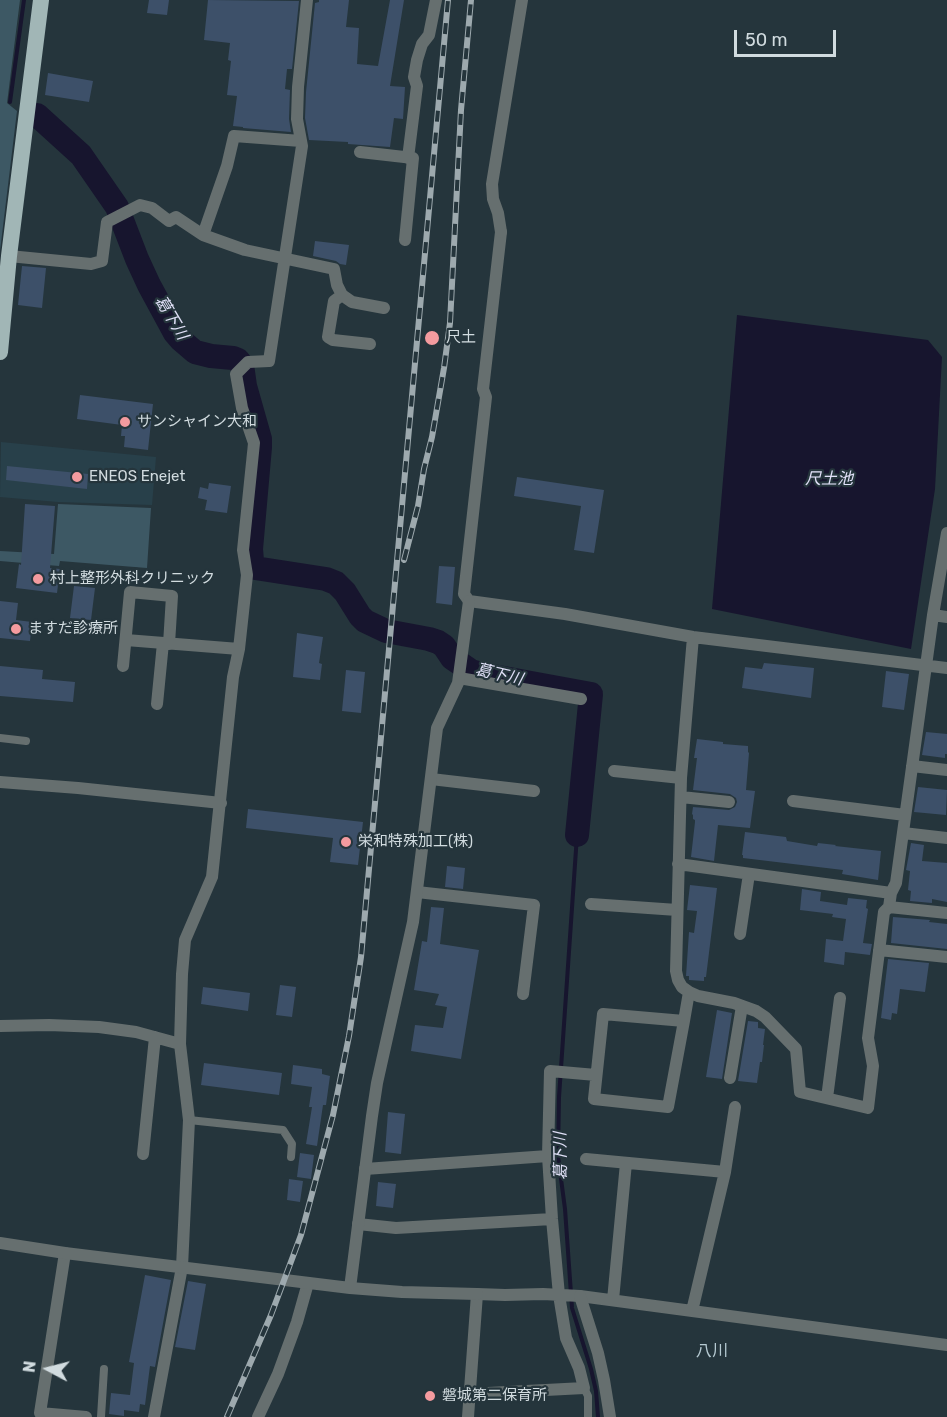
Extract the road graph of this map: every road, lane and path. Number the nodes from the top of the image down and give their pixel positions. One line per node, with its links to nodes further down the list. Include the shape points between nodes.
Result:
1 (41, 0): 10 (highway)
2 (307, 0): 5 (street, via 298,87)
3 (436, 0): 7 (street, via 429,35 417,60)
4 (522, 0): 17 (street, via 492,184 501,232 464,594)
5 (301, 141): 8 (street, via 234,136); 11 (street)
6 (360, 152): 7 (street)
7 (408, 158): 9 (street, via 413,158)
8 (203, 236): 10 (street, via 176,217 169,221 152,208 140,205 107,222 102,261 91,264); 11 (street)
9 (405, 240)
10 (9, 256): 15 (highway)
11 (284, 259): 12 (street, via 334,269); 23 (street, via 269,361 248,362 236,374 254,443 243,550 247,575)
12 (342, 296): 13 (street); 14 (street, via 334,300 328,338)
13 (384, 309)
14 (370, 344)
15 (0, 352)
16 (947, 533): 18 (street)
17 (469, 601): 20 (street); 27 (street)
18 (933, 615): 19 (street); 25 (street)
19 (947, 617)
20 (693, 637): 25 (street); 35 (street)
21 (126, 640): 22 (street); 22 (street, via 130,592 172,596); 24 (street)
22 (166, 643): 23 (street); 29 (street)
23 (239, 649): 42 (street)
24 (123, 666)
25 (927, 666): 26 (street); 32 (street)
26 (947, 668)
27 (459, 678): 28 (street); 36 (street, via 438,728)
28 (581, 699)
29 (157, 704)
30 (0, 738): 31 (lane)
31 (26, 741)
32 (912, 766): 34 (street); 43 (street)
33 (614, 771): 35 (street)
34 (947, 771)
35 (681, 778): 39 (street)
36 (431, 779): 38 (street); 48 (street)
37 (0, 782): 42 (street)
38 (534, 791)
39 (681, 797): 41 (street); 46 (street)
40 (794, 801): 43 (street)
41 (729, 802)
42 (221, 803): 64 (street, via 212,877 185,940)
43 (905, 815): 44 (street)
44 (903, 833): 45 (street); 49 (street)
45 (947, 838)
46 (678, 864): 47 (street); 52 (street)
47 (749, 874): 49 (street); 54 (street)
48 (417, 892): 58 (street, via 534,905); 75 (street, via 377,1083)
49 (891, 893): 51 (street)
50 (591, 904): 52 (street)
51 (889, 907): 53 (street); 55 (street, via 884,912)
52 (677, 910): 57 (street, via 676,971 682,987)
53 (947, 913)
54 (740, 934)
55 (879, 950): 56 (street); 67 (street, via 868,1038 873,1066 868,1108)
56 (947, 957)
57 (689, 992): 60 (street); 61 (street)
58 (523, 993)
59 (840, 998): 67 (street)
60 (742, 1006): 66 (street); 67 (street, via 765,1017 796,1049 800,1092)
61 (684, 1021): 65 (street, via 603,1014); 65 (street, via 668,1107 594,1099)
62 (0, 1026): 63 (street, via 99,1027)
63 (155, 1037): 64 (street); 70 (street)
64 (180, 1044): 69 (street)
65 (596, 1075): 71 (street, via 550,1071)
66 (730, 1078)
67 (827, 1098)
68 (735, 1107): 76 (street)
69 (189, 1120): 72 (lane, via 284,1130 292,1144); 81 (street)
70 (143, 1154)
71 (548, 1156): 75 (street); 77 (street)
72 (291, 1157)
73 (586, 1160): 74 (street)
74 (626, 1163): 76 (street); 87 (street)
75 (365, 1168): 78 (street)
76 (725, 1172): 88 (street)
77 (552, 1219): 78 (street, via 396,1228); 85 (street)
78 (358, 1224): 83 (street)
79 (0, 1243): 80 (street)
80 (65, 1253): 81 (street); 93 (street, via 40,1413)
81 (182, 1268): 82 (street); 95 (street)
82 (308, 1283): 83 (street); 96 (street, via 278,1374)
83 (350, 1288): 84 (street)
84 (477, 1294): 85 (street); 92 (street)
85 (560, 1294): 86 (street); 91 (street, via 566,1338)
86 (580, 1296): 87 (street); 99 (street, via 598,1353)
87 (614, 1300): 88 (street)
88 (692, 1311): 89 (street)
89 (947, 1345)
90 (105, 1369): 94 (lane)
91 (584, 1388): 92 (street); 98 (lane)
92 (469, 1394): 97 (street)
93 (86, 1417)
94 (101, 1417)
95 (154, 1417)
96 (258, 1417)
97 (468, 1417)
98 (588, 1417)
99 (610, 1417)

